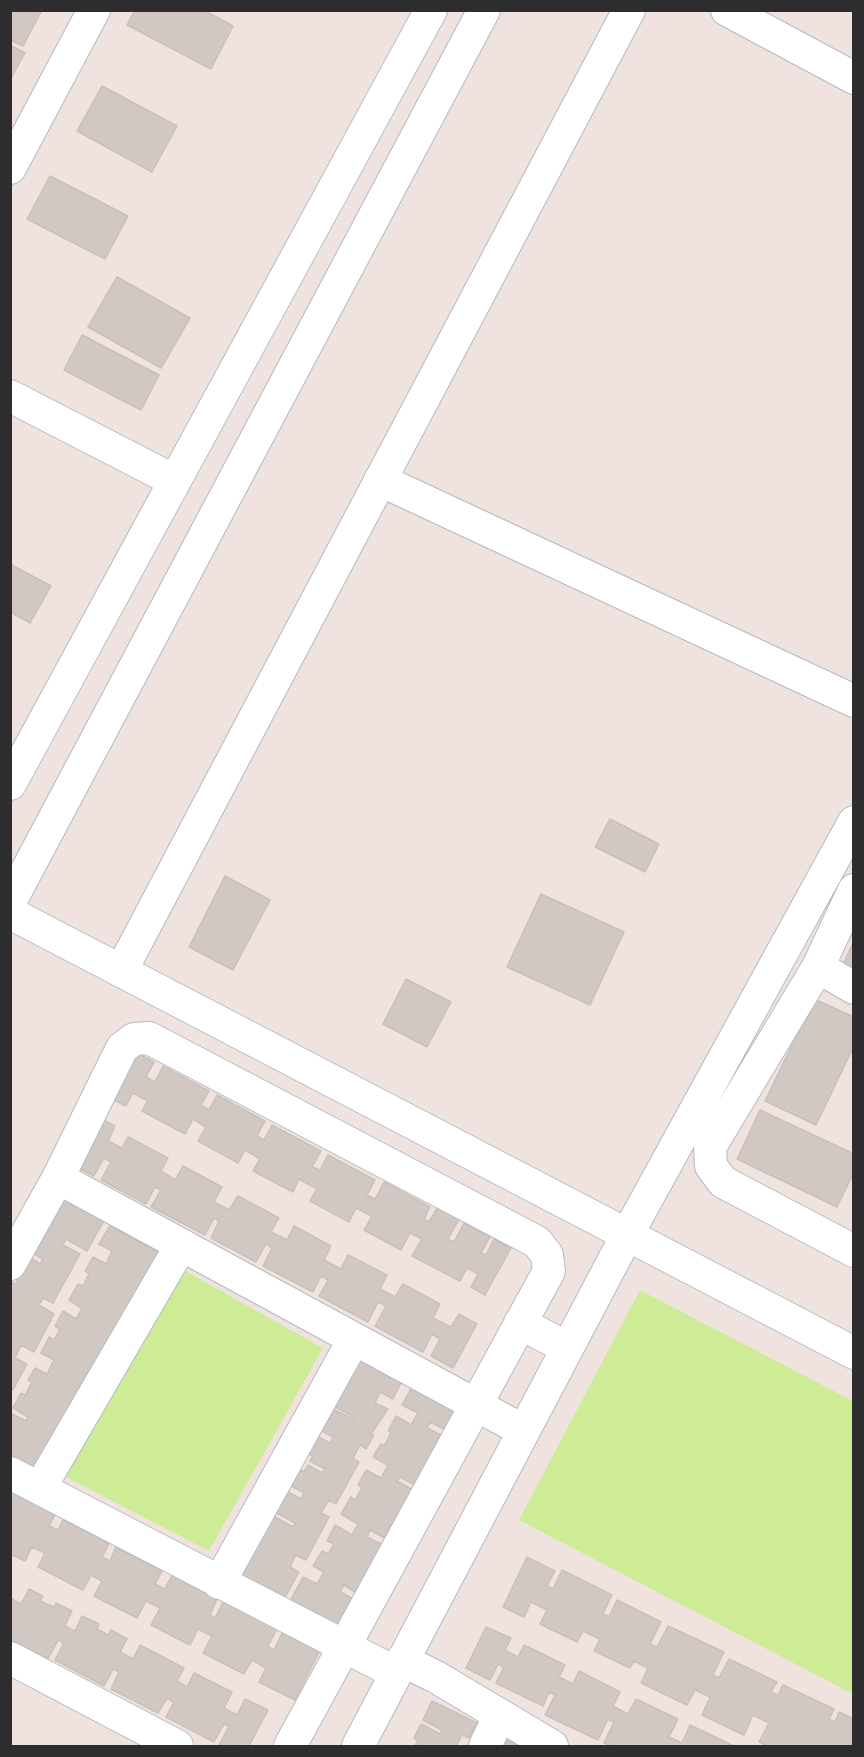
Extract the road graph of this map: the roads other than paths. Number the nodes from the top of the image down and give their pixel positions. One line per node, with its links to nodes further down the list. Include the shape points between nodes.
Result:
1 (94, 10): 7 (street)
2 (432, 10): 10 (street)
3 (484, 10): 15 (street)
4 (629, 10): 9 (street)
5 (727, 10): 6 (street)
6 (854, 78)
7 (10, 168)
8 (10, 396): 10 (street)
9 (380, 480): 11 (street); 18 (street)
10 (175, 481): 12 (street)
11 (854, 701)
12 (10, 784)
13 (854, 822): 23 (street)
14 (854, 890): 17 (street)
15 (10, 902)
16 (10, 914): 18 (street)
17 (818, 967): 19 (street); 25 (street, via 710,1147 711,1167 723,1182)
18 (121, 971): 20 (street)
19 (854, 988)
20 (160, 991): 21 (street); 23 (street)
21 (134, 1039): 22 (street, via 122,1048); 27 (street, via 149,1038 537,1242 547,1256 549,1271)
22 (58, 1178): 24 (street); 26 (street)
23 (627, 1235): 29 (street); 30 (street)
24 (180, 1247): 28 (street); 34 (street)
25 (854, 1251)
26 (10, 1264)
27 (520, 1323): 29 (street); 31 (street)
28 (354, 1339): 31 (street); 35 (street)
29 (567, 1348): 32 (street)
30 (854, 1353)
31 (476, 1403): 32 (street); 36 (street)
32 (524, 1431): 38 (street)
33 (10, 1473): 34 (street)
34 (40, 1488): 35 (street)
35 (219, 1583): 36 (street)
36 (343, 1648): 38 (street); 41 (street)
37 (10, 1658): 40 (street)
38 (399, 1666): 39 (street); 42 (street)
39 (500, 1715): 43 (street); 44 (street)
40 (177, 1746)
41 (290, 1746)
42 (358, 1746)
43 (484, 1746)
44 (552, 1746)

